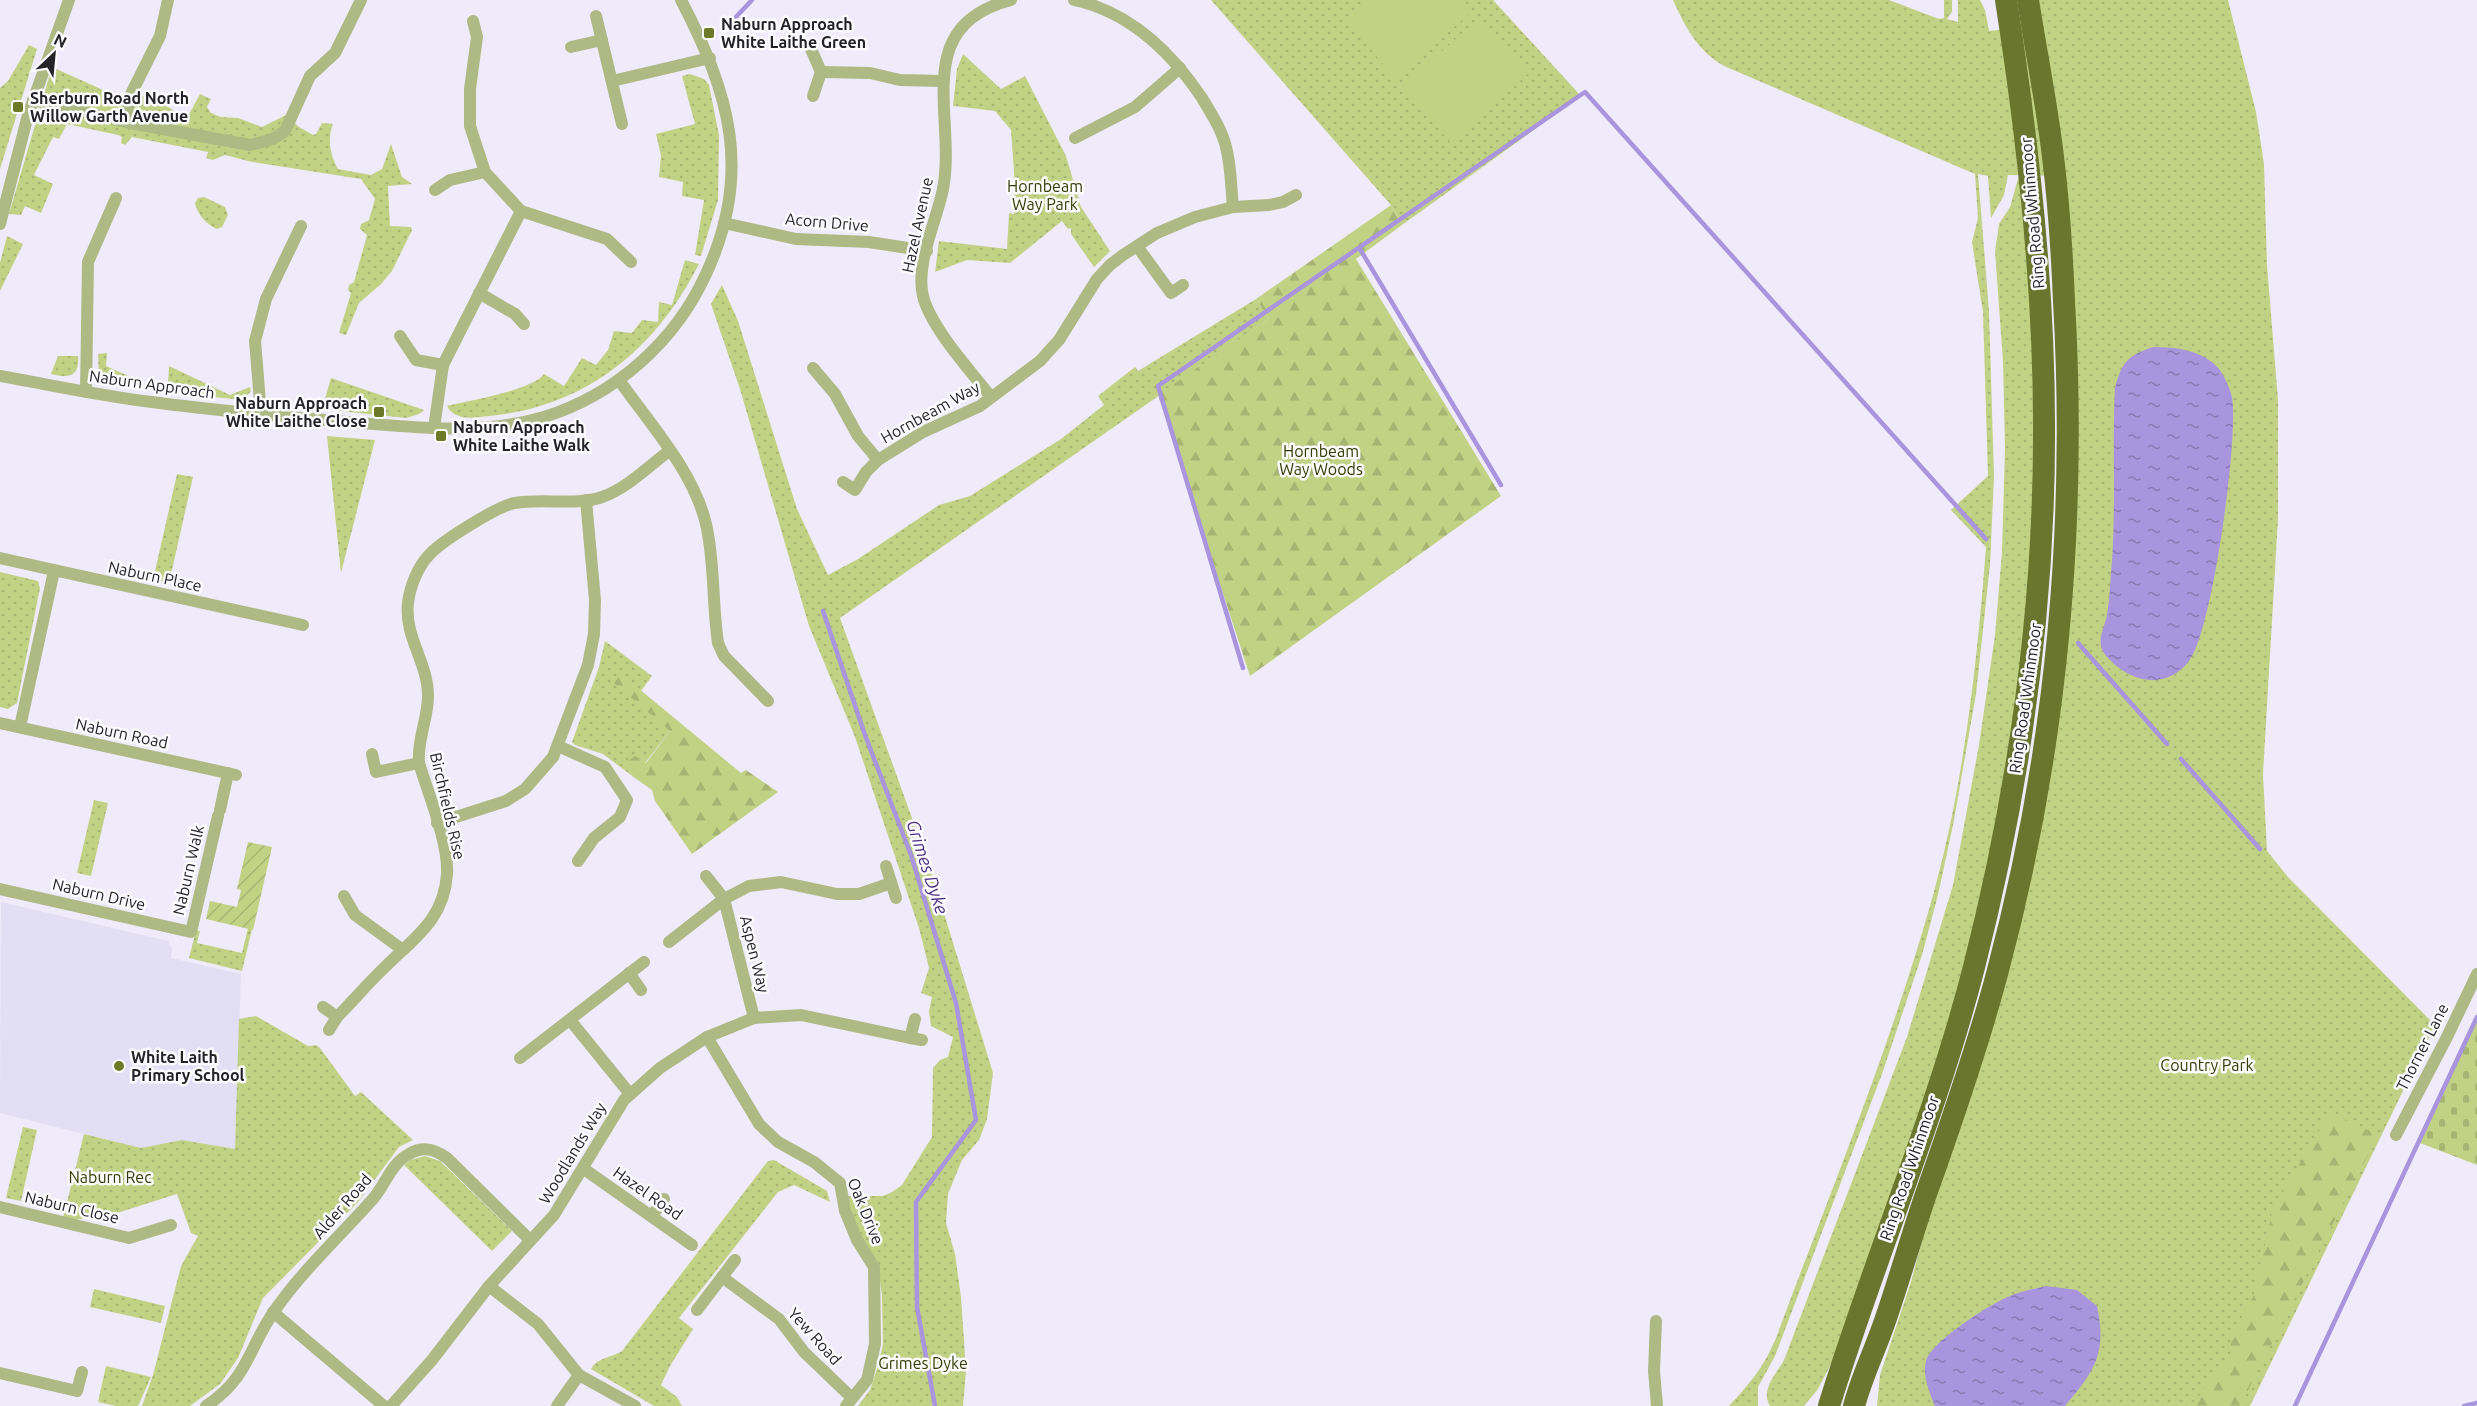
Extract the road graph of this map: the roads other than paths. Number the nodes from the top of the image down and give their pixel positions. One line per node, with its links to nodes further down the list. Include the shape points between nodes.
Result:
1 (69, 0): 22 (street)
2 (168, 0): 23 (street, via 160,36 132,94)
3 (361, 0): 23 (street, via 335,53 310,76 285,131 273,139 250,145)
4 (681, 0): 16 (street, Naburn Approach)
5 (1011, 0): 9 (street, Hazel Avenue)
6 (1074, 0): 17 (street, via 1098,7 1148,36)
7 (2006, 0): 12 (highway, Ring Road Whinmoor)
8 (2028, 0): 12 (highway, Ring Road Whinmoor)
9 (979, 4): 20 (street, Hazel Avenue, via 959,32 944,65)
10 (596, 16): 13 (street)
11 (473, 21): 26 (street, via 477,37 470,126)
12 (2021, 27): 105 (highway, Ring Road Whinmoor, via 2053,156 2066,339 2069,458 2060,615 2042,759 2016,900 1953,1121); 106 (highway, Ring Road Whinmoor, via 2042,330 2043,498 2035,626 2015,773 1973,972 1941,1078)
13 (602, 40): 14 (street); 19 (street)
14 (571, 47)
15 (811, 49): 18 (street)
16 (710, 58): 19 (street); 32 (street, Naburn Approach, via 722,89 730,130 731,187)
17 (1180, 68): 25 (street, via 1135,107); 30 (street, via 1206,105 1226,146)
18 (821, 72): 20 (street); 21 (street)
19 (612, 81): 24 (street)
20 (942, 81): 36 (street, Hazel Avenue, via 946,160)
21 (813, 96)
22 (33, 100): 23 (street); 33 (street)
23 (125, 122)
24 (622, 124)
25 (1076, 138)
26 (485, 172): 27 (street, via 450,180); 31 (street)
27 (435, 190)
28 (1296, 195): 30 (street, Hornbeam Way, via 1269,205)
29 (116, 198): 46 (street, via 88,261)
30 (1233, 207): 35 (street, Hornbeam Way, via 1175,225)
31 (521, 211): 37 (street, via 607,239); 39 (street)
32 (724, 223): 36 (street, Acorn Drive, via 796,239 869,242); 45 (street, Naburn Approach, via 711,263 690,305 656,348)
33 (0, 224)
34 (301, 226): 48 (street, via 266,299 255,340)
35 (1137, 246): 38 (street, via 1171,293); 47 (street, Hornbeam Way, via 1103,272 1050,351)
36 (927, 251): 47 (street, Hazel Avenue, via 922,273 926,306)
37 (631, 262)
38 (1183, 285)
39 (479, 293): 40 (street, via 515,314); 42 (street)
40 (524, 324)
41 (400, 336): 42 (street, via 416,360)
42 (443, 365): 49 (street)
43 (813, 368): 51 (street)
44 (0, 376): 46 (street, Naburn Approach)
45 (619, 380): 49 (street, Naburn Approach, via 592,398 541,418 486,428); 50 (street)
46 (86, 392): 48 (street, Naburn Approach)
47 (991, 397): 51 (street, Hornbeam Way)
48 (261, 414): 49 (street, Naburn Approach)
49 (434, 428)
50 (669, 451): 53 (street, Birchfields Rise, via 614,493); 59 (street, via 696,492 706,523 718,642 724,656)
51 (878, 460): 52 (street, Hornbeam Way, via 855,490)
52 (843, 482)
53 (586, 500): 55 (street, Birchfields Rise, via 506,504); 62 (street, via 595,600 594,634 588,665)
54 (468, 510): 55 (street)
55 (475, 523): 64 (street, Birchfields Rise, via 431,552 420,566 408,603 408,624 426,676 428,696 419,737)
56 (0, 558): 57 (street, Naburn Place)
57 (54, 571): 58 (street, Naburn Place); 61 (street)
58 (303, 625)
59 (768, 701)
60 (0, 723): 61 (street, Naburn Road)
61 (20, 727): 65 (street, Naburn Road)
62 (558, 746): 66 (street, via 547,766 525,789 506,801); 67 (street, via 605,767 627,800 620,817 594,838)
63 (372, 754): 64 (street, via 376,772)
64 (419, 763): 66 (street, Birchfields Rise)
65 (232, 774): 75 (street, Naburn Walk)
66 (437, 823): 77 (street, Birchfields Rise, via 447,874 442,898 433,919)
67 (578, 861)
68 (886, 866): 70 (street)
69 (706, 876): 74 (street, Aspen Way)
70 (891, 883): 73 (street); 74 (street, Aspen Way, via 859,894 837,894 781,882 748,886)
71 (0, 889): 75 (street, Naburn Drive)
72 (344, 896): 77 (street, via 355,915)
73 (896, 898)
74 (724, 899): 76 (street); 84 (street, Aspen Way)
75 (191, 932)
76 (669, 942)
77 (403, 950): 83 (street, Birchfields Rise)
78 (645, 962): 79 (street)
79 (629, 973): 81 (street); 86 (street)
80 (2477, 974): 91 (street, Thorner Lane)
81 (641, 990)
82 (324, 1007): 83 (street)
83 (337, 1017): 87 (street, Birchfields Rise)
84 (754, 1018): 85 (street, Woodlands Way, via 801,1015 916,1039); 88 (street, Woodlands Way)
85 (915, 1019)
86 (570, 1020): 89 (street); 90 (street)
87 (329, 1030)
88 (707, 1037): 90 (street, Woodlands Way, via 660,1068); 110 (street, Oak Drive, via 759,1124 778,1142 814,1162 840,1183 845,1211 874,1267 875,1344 867,1380)
89 (520, 1058)
90 (630, 1094): 92 (street, Woodlands Way, via 611,1118)
91 (2396, 1135)
92 (584, 1169): 95 (street, Hazel Road); 97 (street, Woodlands Way, via 554,1215)
93 (664, 1199): 95 (street)
94 (0, 1207): 96 (street, Naburn Close, via 129,1238)
95 (652, 1216): 98 (street, Hazel Road)
96 (171, 1225)
97 (530, 1240): 101 (street, Woodlands Way); 103 (street, Alder Road, via 447,1158 436,1150 421,1149 397,1163 374,1199 301,1276)
98 (692, 1245)
99 (735, 1260): 100 (street)
100 (722, 1277): 102 (street); 110 (street, Yew Road, via 779,1319)
101 (489, 1286): 109 (street, via 538,1324); 113 (street, Woodlands Way)
102 (697, 1310)
103 (273, 1312): 111 (street, Alder Road, via 246,1367 223,1395); 112 (street)
104 (1656, 1321): 116 (street)
105 (1875, 1351): 119 (highway, Ring Road Whinmoor); 120 (highway, Ring Road Whinmoor)
106 (1839, 1371): 117 (highway, Ring Road Whinmoor); 118 (highway, Ring Road Whinmoor)
107 (82, 1372): 108 (street, via 77,1391)
108 (0, 1373)
109 (579, 1375): 114 (street); 115 (street)
110 (849, 1402)
111 (206, 1406)
112 (384, 1406)
113 (391, 1406)
114 (557, 1406)
115 (634, 1406)
116 (1657, 1406)
117 (1810, 1406)
118 (1829, 1406)
119 (1854, 1406)
120 (1870, 1406)

